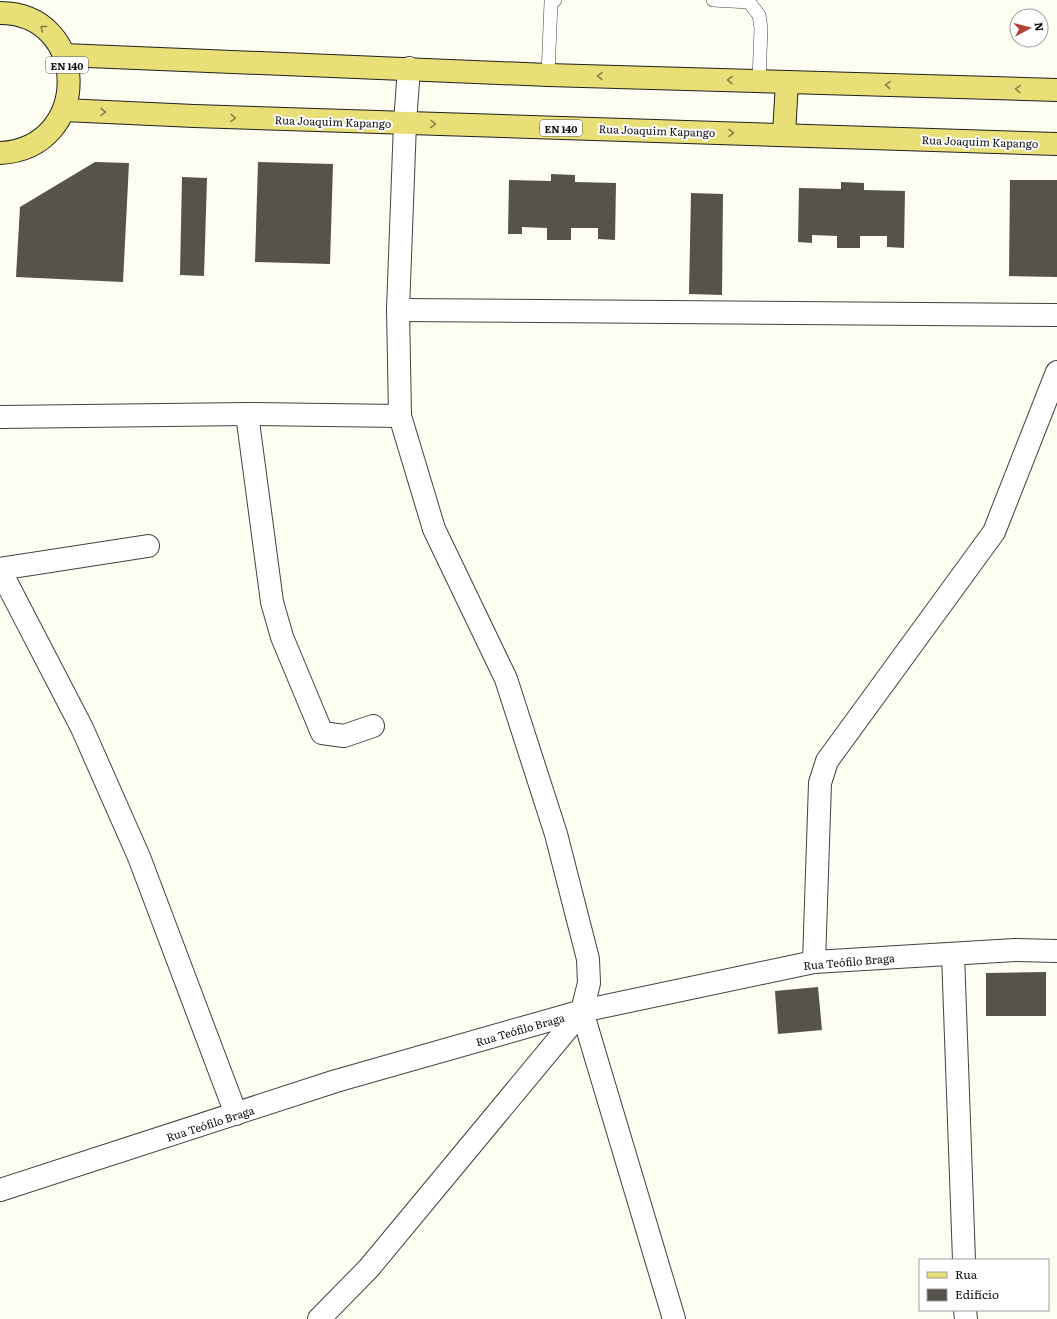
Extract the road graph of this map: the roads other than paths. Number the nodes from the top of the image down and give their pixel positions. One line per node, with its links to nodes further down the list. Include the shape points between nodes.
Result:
1 (555, 0): 6 (lane, via 551,2)
2 (712, 0): 7 (lane, via 749,2 759,15)
3 (0, 13): 4 (main road, EN 140, one-way to 3, via 52,35 34,20 12,13)
4 (64, 55): 5 (main road, EN 140); 10 (main road, EN 140, via 69,73 69,92)
5 (409, 68): 6 (main road, EN 140); 11 (street)
6 (548, 75): 7 (main road, EN 140, one-way to 6)
7 (759, 81): 8 (main road, EN 140)
8 (787, 82): 9 (main road, EN 140, one-way to 8); 12 (main road)
9 (1057, 90)
10 (64, 110): 11 (main road, Rua Joaquim Kapango / EN 140, one-way to 11); 14 (main road, EN 140, via 52,130 35,144 13,152)
11 (405, 123): 12 (main road, Rua Joaquim Kapango / EN 140, one-way to 12); 15 (street)
12 (784, 134): 13 (main road, Rua Joaquim Kapango / EN 140)
13 (1057, 144)
14 (0, 153)
15 (398, 310): 16 (street); 19 (street)
16 (1057, 315)
17 (1057, 372): 26 (street, via 994,532 827,761 820,782)
18 (247, 414): 19 (street); 20 (street); 23 (street, via 272,602 282,637 322,734 344,736)
19 (400, 416): 27 (street, via 434,529 506,679 556,834 588,959 589,983)
20 (0, 417)
21 (148, 546): 22 (street)
22 (0, 569): 28 (street, via 82,728 136,850)
23 (373, 726)
24 (1057, 951): 25 (street, Rua Teófilo Braga, via 1015,950)
25 (953, 954): 26 (street, Rua Teófilo Braga); 30 (street)
26 (814, 962): 27 (street, Rua Teófilo Braga)
27 (582, 1011): 28 (street, Rua Teófilo Braga, via 336,1081); 31 (street, via 369,1268); 32 (street)
28 (236, 1114): 29 (street, Rua Teófilo Braga)
29 (0, 1190)
30 (964, 1259)
31 (319, 1319)
32 (674, 1319)

